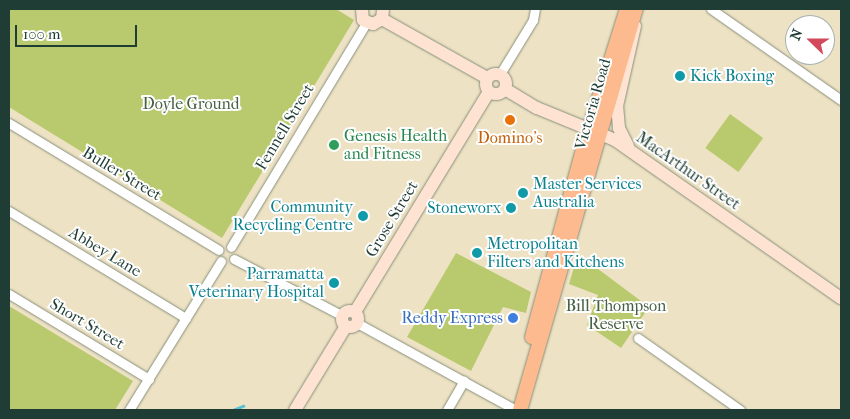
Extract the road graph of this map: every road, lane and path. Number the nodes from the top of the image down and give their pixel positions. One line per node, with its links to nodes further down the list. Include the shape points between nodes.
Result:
1 (362, 9): 7 (street)
2 (535, 9): 8 (street, via 535,17)
3 (627, 9): 14 (main road, Victoria Road)
4 (637, 9): 15 (main road, Victoria Road); 16 (street, via 616,114 621,134)
5 (710, 9): 12 (street)
6 (382, 14): 7 (street); 9 (street)
7 (366, 23): 18 (street, Fennell Street)
8 (500, 74): 9 (street); 10 (street, via 506,82)
9 (487, 78): 11 (street)
10 (505, 89): 11 (street, via 496,94); 14 (street, MacArthur Street, via 537,108)
11 (489, 92): 25 (street, Grose Street)
12 (841, 100)
13 (9, 123): 19 (street, Buller Street)
14 (590, 127): 15 (street, MacArthur Street); 29 (main road, Victoria Road)
15 (603, 134): 16 (street, MacArthur Street); 29 (main road, Victoria Road)
16 (631, 151): 23 (street, MacArthur Street)
17 (9, 211): 24 (street, Abbey Lane)
18 (231, 247): 19 (street); 20 (street)
19 (219, 250): 21 (street)
20 (234, 259): 21 (street); 25 (street)
21 (221, 261): 24 (street)
22 (9, 294): 27 (street, Short Street)
23 (841, 298)
24 (186, 318): 27 (street)
25 (350, 320): 28 (street); 31 (street, Grose Street)
26 (638, 338): 33 (street)
27 (149, 379): 30 (street)
28 (464, 381): 29 (street); 32 (street)
29 (515, 409)
30 (129, 410)
31 (295, 410)
32 (447, 410)
33 (740, 410)

